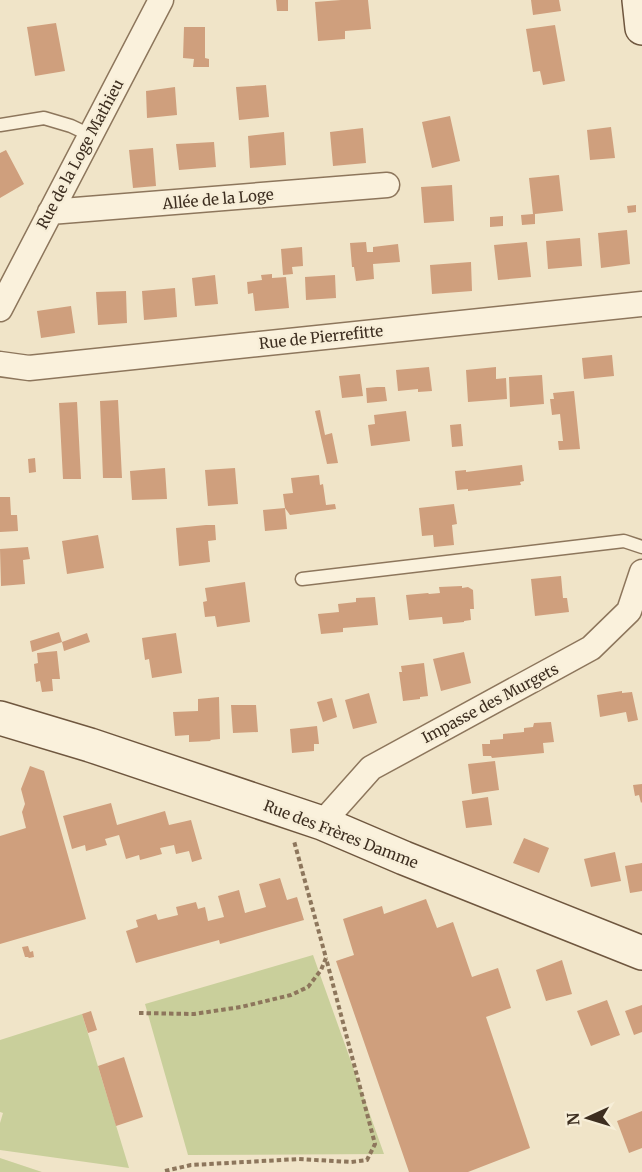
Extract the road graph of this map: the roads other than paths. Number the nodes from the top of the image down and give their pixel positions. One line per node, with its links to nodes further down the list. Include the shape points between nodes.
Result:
1 (160, 0): 5 (street, Rue de la Loge Mathieu)
2 (639, 0): 3 (street)
3 (642, 28)
4 (0, 125): 5 (lane, via 44,118)
5 (90, 135): 7 (street, Rue de la Loge Mathieu)
6 (387, 185): 7 (street, Allée de la Loge)
7 (50, 212): 9 (street, Rue de la Loge Mathieu)
8 (642, 304): 10 (street, Rue de Pierrefitte, via 29,368)
9 (0, 309)
10 (0, 364)
11 (642, 547): 13 (lane, via 624,541)
12 (642, 572): 15 (street, Impasse des Murgets, via 628,611 591,648 371,768)
13 (303, 579)
14 (0, 718): 15 (street, Rue des Frères Damme)
15 (322, 824): 16 (street, Rue des Frères Damme)
16 (642, 952)

